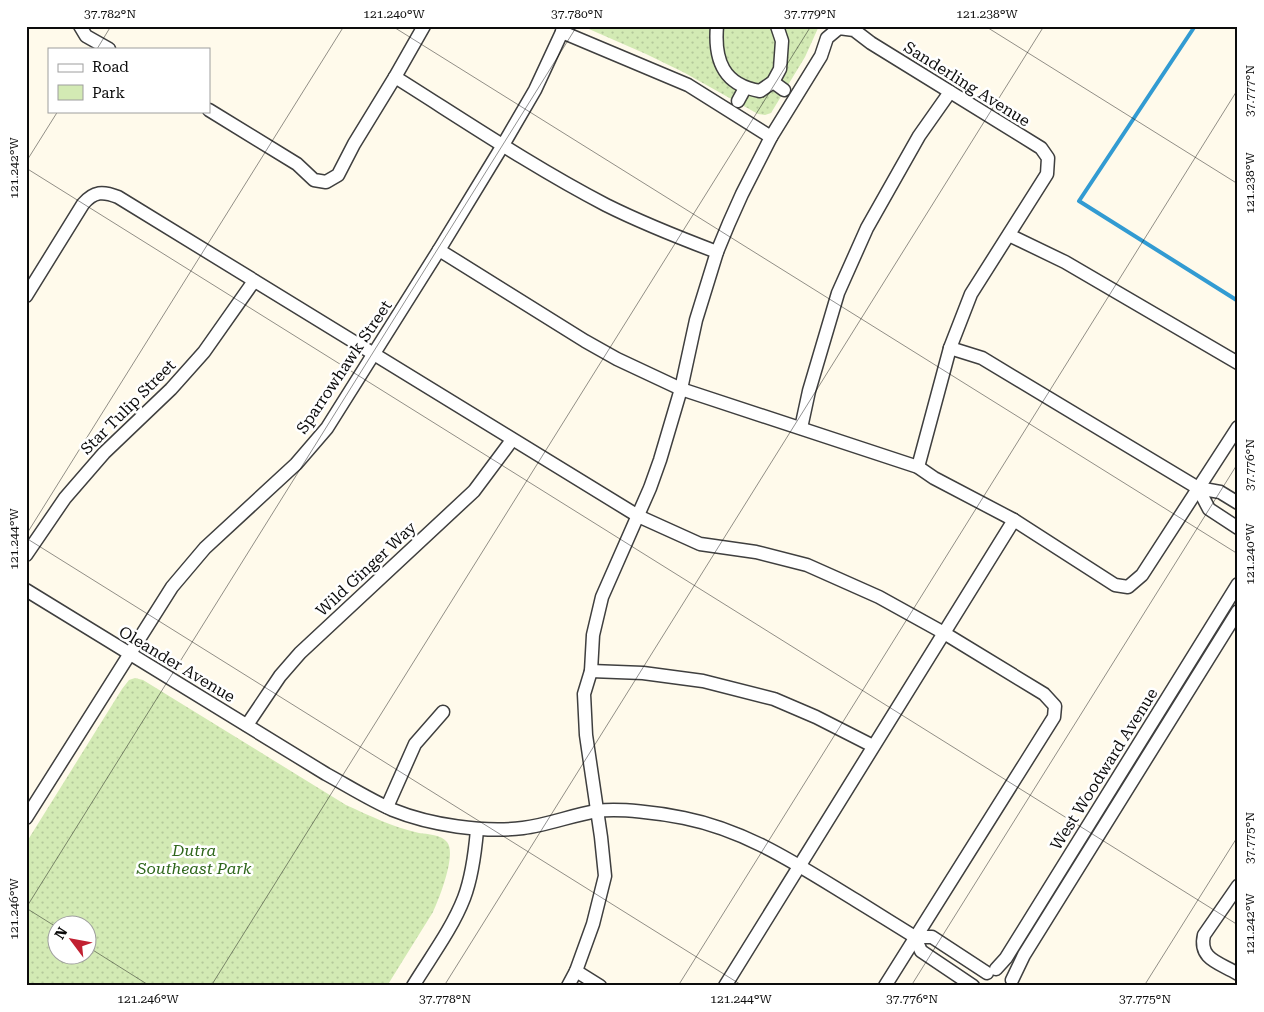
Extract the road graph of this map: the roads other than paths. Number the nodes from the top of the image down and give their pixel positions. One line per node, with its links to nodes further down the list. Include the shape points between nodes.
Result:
1 (80, 26): 6 (street, via 86,36)
2 (424, 26): 7 (street)
3 (717, 26): 9 (street, via 716,49 720,62 725,72)
4 (778, 26): 8 (street, via 782,41 780,69)
5 (563, 29): 14 (street, via 688,85); 15 (street, Sparrowhawk Street, via 535,90)
6 (107, 48)
7 (395, 77): 13 (street, via 338,175 326,182 314,180 297,164); 15 (street)
8 (773, 82): 9 (street, via 760,91); 10 (street)
9 (745, 88): 12 (street)
10 (784, 90)
11 (950, 92): 14 (street, Sanderling Avenue, via 854,30 839,28 827,38 820,56); 16 (street, Sanderling Avenue, via 1041,148 1048,158 1047,174); 26 (street, via 919,136 867,228 838,293 808,391)
12 (738, 101)
13 (210, 111)
14 (771, 137): 18 (street)
15 (503, 145): 17 (street, Sparrowhawk Street); 18 (street, via 606,205)
16 (1009, 235): 21 (street, via 971,294); 23 (street, via 1065,262)
17 (439, 250): 22 (street, Sparrowhawk Street); 24 (street, via 617,359)
18 (717, 252): 24 (street, via 696,320)
19 (254, 281): 20 (street, via 106,192 88,198); 22 (street); 34 (street, Star Tulip Street, via 204,352 171,389 104,452 65,498)
20 (26, 296)
21 (950, 348): 28 (street); 29 (street, via 982,358)
22 (374, 354): 27 (street); 39 (street, Sparrowhawk Street, via 327,428 296,464 205,548 172,587)
23 (1238, 363)
24 (681, 389): 26 (street); 31 (street, via 658,467)
25 (1238, 427): 29 (street)
26 (802, 428): 28 (street)
27 (512, 440): 31 (street); 42 (street, Wild Ginger Way, via 474,491 300,653)
28 (918, 467): 32 (street)
29 (1198, 488): 30 (street, via 1220,492); 32 (street, via 1142,575 1128,587 1115,585); 33 (street, via 1209,509)
30 (1238, 503)
31 (638, 516): 38 (street, via 700,544 756,552 807,565 879,597); 40 (street, via 602,597 593,635)
32 (1014, 520): 38 (street)
33 (1238, 528)
34 (26, 556)
35 (1238, 584): 52 (street, West Woodward Avenue, via 1011,950)
36 (26, 590): 39 (street, Oleander Avenue)
37 (1238, 611): 54 (street, West Woodward Avenue, via 1052,909)
38 (944, 632): 43 (street); 50 (street, via 1044,694 1055,706 1054,717)
39 (129, 653): 42 (street, Oleander Avenue); 46 (street, Sparrowhawk Street)
40 (591, 671): 43 (street, via 643,673 703,681 765,697); 45 (street, via 584,702)
41 (443, 712): 44 (street, via 415,744)
42 (247, 725): 44 (street, Oleander Avenue)
43 (873, 746): 48 (street)
44 (387, 807): 47 (street, Oleander Avenue)
45 (598, 811): 47 (street, Oleander Avenue, via 522,828); 48 (street, Oleander Avenue, via 630,811 683,818 724,828); 51 (street, via 605,876 593,924)
46 (26, 818)
47 (477, 830): 55 (street, via 463,900)
48 (800, 865): 50 (street, Oleander Avenue); 58 (street)
49 (1238, 886): 53 (street, via 1202,941 1204,953 1209,958)
50 (915, 936): 52 (street, via 932,936); 59 (street); 60 (street, via 921,951)
51 (576, 971): 56 (street); 57 (street)
52 (991, 971): 54 (street, via 1005,973); 61 (street, West Woodward Avenue, via 980,980)
53 (1238, 974)
54 (1012, 983)
55 (413, 986)
56 (568, 986)
57 (600, 986)
58 (725, 986)
59 (885, 986)
60 (973, 986)
61 (979, 986)

